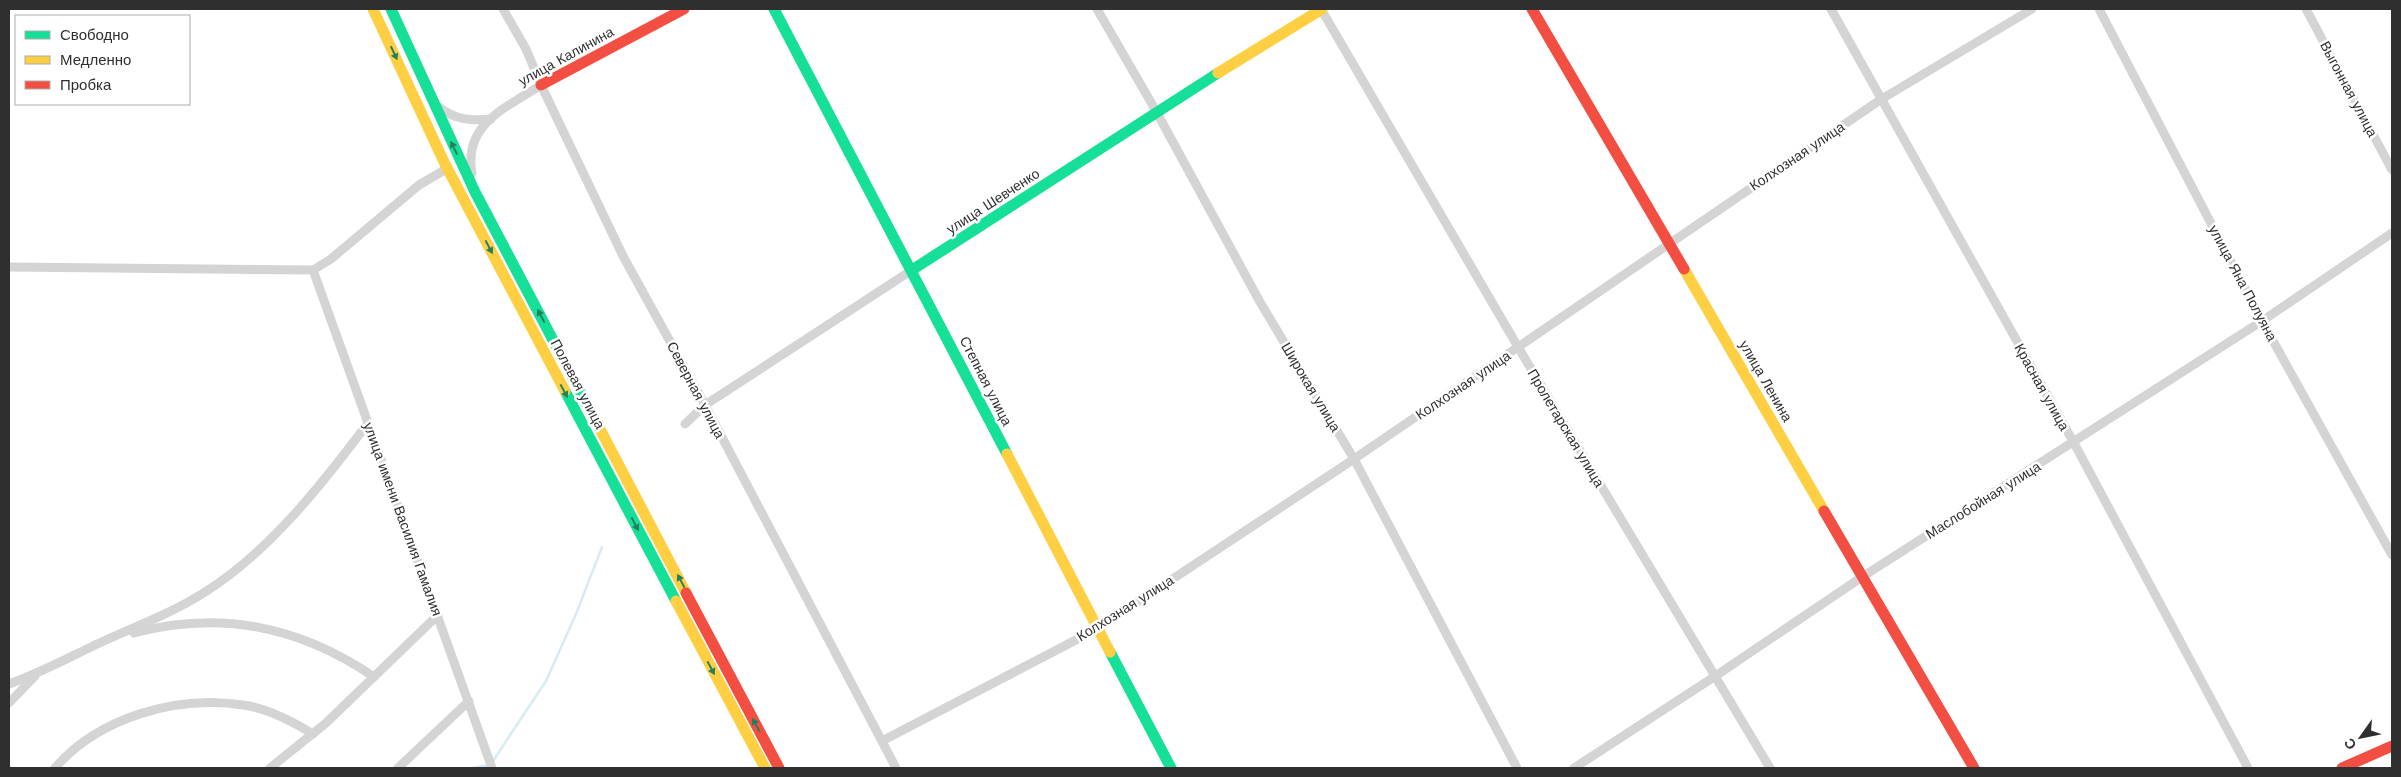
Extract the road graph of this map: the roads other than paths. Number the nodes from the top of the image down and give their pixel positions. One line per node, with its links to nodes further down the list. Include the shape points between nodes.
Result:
1 (374, 9): 18 (main road, Полевая улица, one-way to 18)
2 (391, 9): 14 (main road, Полевая улица)
3 (503, 9): 13 (street, Северная улица, via 526,49)
4 (684, 9): 13 (main road, улица Калинина)
5 (774, 9): 25 (main road, Степная улица)
6 (1097, 9): 16 (street, Широкая улица)
7 (1321, 9): 16 (main road, улица Шевченко); 27 (street, Пролетарская улица)
8 (1532, 9): 22 (main road, улица Ленина)
9 (1831, 9): 15 (street, Красная улица)
10 (2032, 9): 15 (street, Колхозная улица)
11 (2099, 9): 26 (street, улица Яна Полуяна)
12 (2306, 9): 19 (street, Выгонная улица)
13 (541, 85): 17 (street, улица Калинина); 28 (street, Северная улица, via 623,256)
14 (427, 91): 17 (street, via 440,108 452,116 463,120); 20 (main road, Полевая улица, one-way to 14)
15 (1880, 100): 22 (street, Колхозная улица); 31 (street, Красная улица)
16 (1156, 112): 25 (main road, улица Шевченко); 32 (street, Широкая улица, via 1260,302)
17 (490, 119): 20 (street, via 477,132 472,144 470,162)
18 (448, 168): 24 (street, via 419,185 331,259); 51 (main road, Полевая улица, one-way to 51)
19 (2392, 170)
20 (475, 192): 52 (main road, Полевая улица, one-way to 20)
21 (2392, 233): 26 (street, Маслобойная улица)
22 (1669, 244): 27 (street, Колхозная улица); 34 (main road, улица Ленина)
23 (9, 267): 24 (street)
24 (313, 270): 29 (street, улица имени Василия Гамалия)
25 (912, 270): 28 (street, улица Шевченко); 36 (main road, Степная улица)
26 (2262, 321): 31 (street, Маслобойная улица); 33 (street, улица Яна Полуяна)
27 (1518, 347): 32 (street, Колхозная улица); 40 (street, Пролетарская улица)
28 (705, 405): 30 (street, улица Шевченко); 45 (street, Северная улица)
29 (368, 423): 35 (street, улица имени Василия Гамалия); 37 (street, via 312,496 220,582 192,600)
30 (685, 424)
31 (2074, 443): 34 (street, Маслобойная улица); 59 (street, Красная улица)
32 (1354, 459): 36 (street, Колхозная улица); 55 (street, Широкая улица)
33 (2392, 555)
34 (1862, 577): 40 (street, Маслобойная улица); 58 (main road, улица Ленина)
35 (438, 615): 39 (street); 42 (street, улица имени Василия Гамалия)
36 (1097, 629): 45 (street, Колхозная улица); 54 (main road, Степная улица)
37 (105, 641): 38 (street); 39 (street, via 173,625 235,623 295,636 355,664)
38 (37, 674): 41 (street); 43 (street)
39 (374, 677): 44 (street)
40 (1714, 677): 56 (street, Маслобойная улица); 57 (street, Пролетарская улица)
41 (9, 684)
42 (468, 702): 49 (street); 50 (street, улица имени Василия Гамалия)
43 (9, 703)
44 (313, 734): 47 (street, via 292,722 244,705 172,705 147,711 104,731 79,745); 48 (street)
45 (882, 741): 53 (street, Северная улица)
46 (2392, 746): 60 (main road)
47 (54, 768)
48 (270, 768)
49 (398, 768)
50 (492, 768)
51 (765, 768)
52 (779, 768)
53 (896, 768)
54 (1170, 768)
55 (1517, 768)
56 (1574, 768)
57 (1770, 768)
58 (1974, 768)
59 (2248, 768)
60 (2342, 768)

